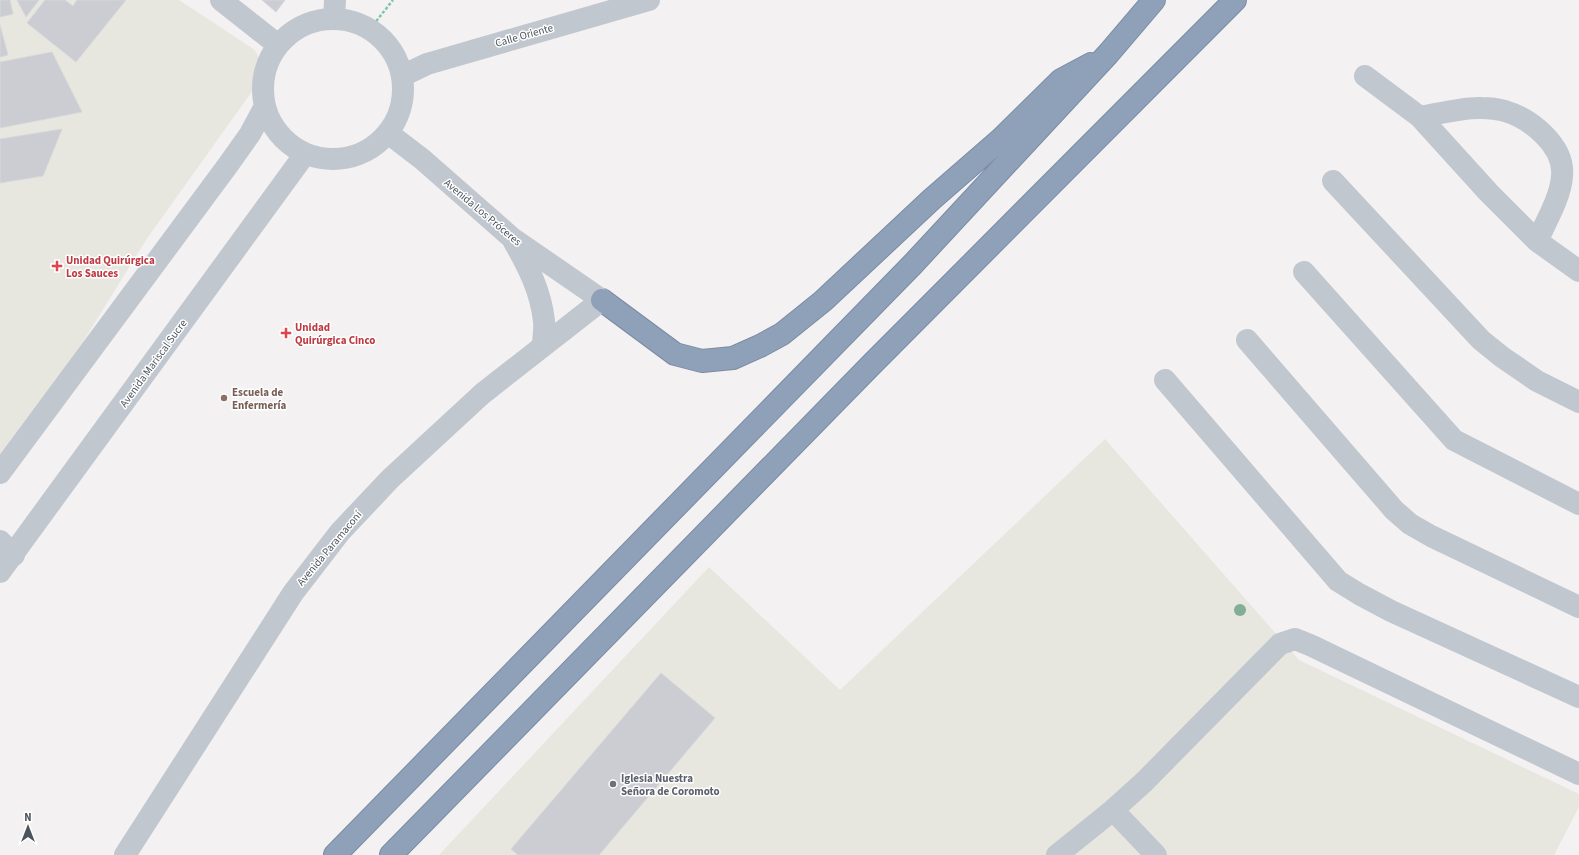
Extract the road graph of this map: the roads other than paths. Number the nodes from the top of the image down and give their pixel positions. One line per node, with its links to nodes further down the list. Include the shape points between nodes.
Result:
1 (221, 0): 6 (street)
2 (649, 0): 8 (street, Calle Oriente, via 427,64)
3 (1154, 0): 7 (highway)
4 (1235, 0): 34 (highway, via 866,370)
5 (334, 9): 6 (street, via 293,31); 8 (street, via 352,22 370,29 385,41 396,58)
6 (278, 45): 10 (street, via 263,75)
7 (1108, 54): 19 (highway, via 1061,80 1001,139 932,199 823,301 782,334 760,346 733,358 702,361 675,354); 33 (highway, via 913,264)
8 (402, 76): 12 (street, via 403,96 398,116)
9 (1365, 76): 11 (street)
10 (264, 108): 13 (street, via 270,123 280,136); 24 (street, via 250,134 228,165)
11 (1420, 117): 16 (street); 16 (street, via 1480,107 1505,111 1529,123 1547,138 1556,148 1563,175 1559,191)
12 (388, 133): 13 (street, via 375,146 341,159 322,159); 15 (street, Avenida Los Próceres, via 422,159)
13 (305, 154): 26 (street, Avenida Mariscal Sucre)
14 (1333, 181): 23 (street, via 1481,340 1537,381)
15 (512, 238): 19 (street, Avenida Los Próceres); 21 (street, via 537,289 544,322)
16 (1537, 242): 17 (street)
17 (1579, 271)
18 (1304, 272): 25 (street, via 1454,440)
19 (602, 300): 21 (street, Avenida Paramaconí)
20 (1246, 340): 28 (street, via 1394,510 1410,524)
21 (543, 346): 32 (street, Avenida Paramaconí, via 471,404 390,479 340,532 293,592)
22 (1165, 380): 29 (street, via 1338,581 1391,611)
23 (1579, 402)
24 (0, 473)
25 (1579, 504)
26 (7, 548): 27 (street, Avenida Mariscal Sucre)
27 (0, 572)
28 (1579, 607)
29 (1579, 697)
30 (1579, 774): 31 (street, via 1295,639 1280,644 1144,782)
31 (1112, 810): 35 (street); 36 (street)
32 (125, 855)
33 (335, 855)
34 (391, 855)
35 (1057, 855)
36 (1156, 855)

